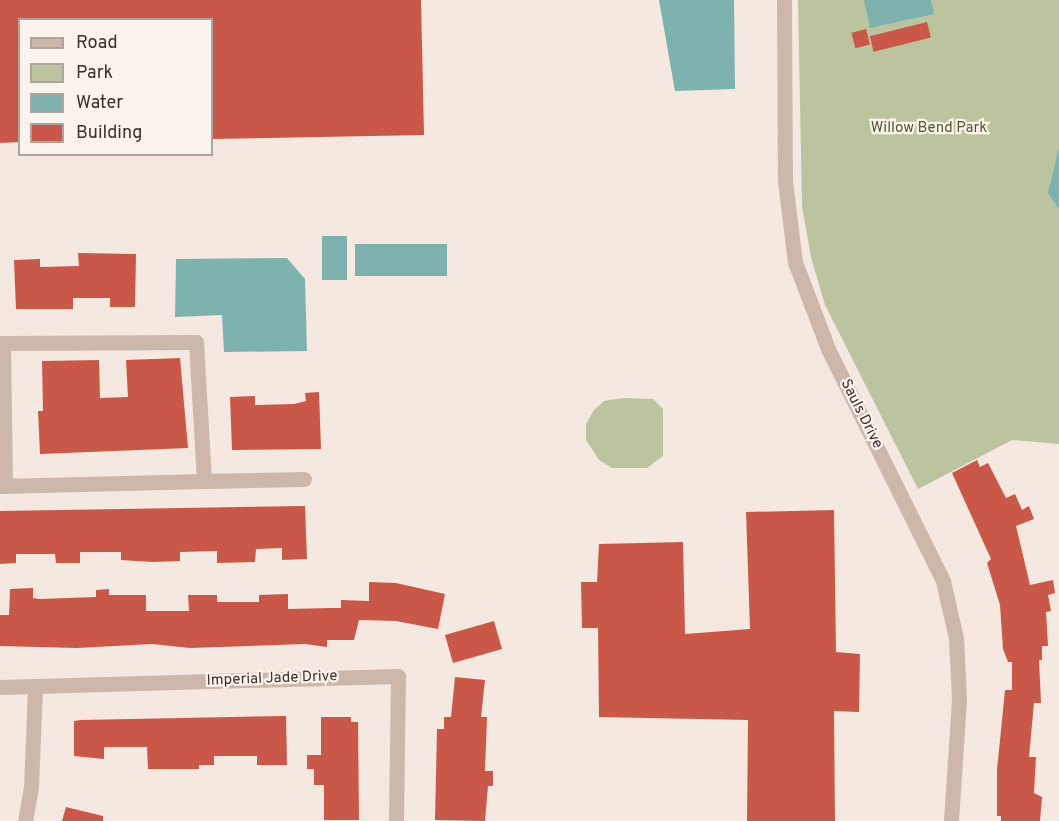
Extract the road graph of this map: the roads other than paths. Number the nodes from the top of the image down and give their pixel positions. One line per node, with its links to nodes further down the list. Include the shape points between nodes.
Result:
1 (784, 0): 10 (street, Sauls Drive, via 785,181 795,262 828,350 943,581 956,638 959,700)
2 (2, 343): 4 (street, via 196,342); 5 (street)
3 (304, 479): 4 (street)
4 (204, 481): 5 (street)
5 (3, 486)
6 (34, 686): 7 (street, Imperial Jade Drive); 8 (street, via 31,787); 9 (street, Imperial Jade Drive, via 398,676)
7 (0, 687)
8 (25, 821)
9 (396, 821)
10 (951, 821)

